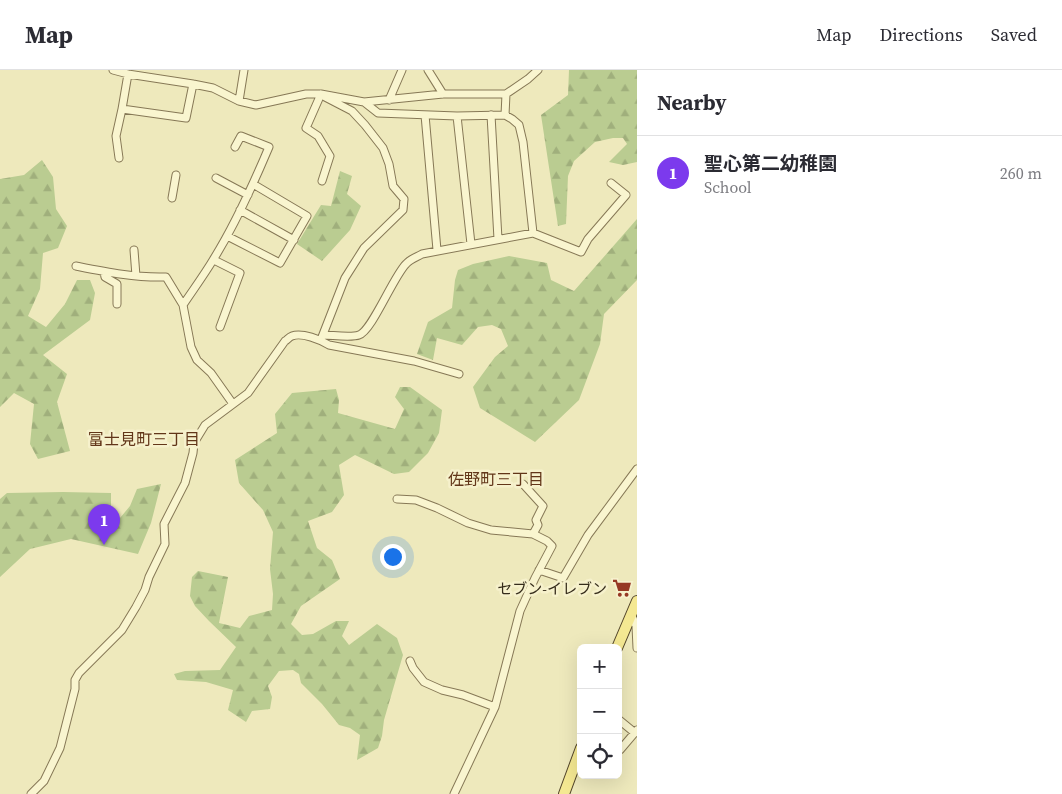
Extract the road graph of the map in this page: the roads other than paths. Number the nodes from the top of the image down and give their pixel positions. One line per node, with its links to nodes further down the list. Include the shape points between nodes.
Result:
1 (113, 70): 6 (street)
2 (244, 70): 12 (street)
3 (402, 70): 11 (street)
4 (428, 70): 9 (street)
5 (538, 70): 10 (street)
6 (128, 74): 7 (street); 14 (street)
7 (193, 84): 12 (street, via 213,88); 14 (street, via 186,118)
8 (321, 94): 12 (street, via 306,94 256,106); 13 (street); 23 (street, via 306,128 318,136 330,156); 43 (street, via 352,111 383,148 393,186 404,199 403,210 364,248 345,278)
9 (443, 94): 10 (street); 11 (street)
10 (506, 94): 17 (street)
11 (389, 100): 13 (street)
12 (239, 101)
13 (364, 102): 15 (street, via 378,113)
14 (122, 109): 20 (street, via 116,136)
15 (425, 115): 18 (street); 35 (street)
16 (491, 115): 17 (street); 18 (street); 31 (street)
17 (505, 115): 29 (street, via 519,125)
18 (457, 116): 33 (street)
19 (234, 147): 25 (street, via 241,136 269,147)
20 (118, 158)
21 (176, 174): 27 (street)
22 (216, 178): 26 (street)
23 (322, 181)
24 (611, 183): 29 (street, via 626,195 588,239 581,252)
25 (253, 184): 26 (street); 32 (street, via 307,216)
26 (248, 195): 28 (street)
27 (172, 198)
28 (240, 210): 30 (street); 32 (street)
29 (533, 233): 31 (street)
30 (227, 236): 32 (street, via 280,263); 36 (street)
31 (498, 239): 33 (street)
32 (294, 240)
33 (471, 244): 35 (street)
34 (134, 250): 39 (street)
35 (437, 250): 43 (street, via 406,263 366,330 359,335)
36 (214, 260): 41 (street); 42 (street, via 240,273)
37 (76, 266): 38 (street)
38 (104, 272): 39 (street); 40 (street, via 117,284)
39 (136, 276): 41 (street, via 166,277)
40 (117, 304)
41 (184, 305): 45 (street, via 197,360)
42 (220, 327)
43 (322, 337): 44 (street, via 329,345 414,361); 45 (street, via 293,336 285,341 248,394)
44 (459, 374)
45 (233, 404): 61 (street, via 205,425 194,443 185,483 164,524 165,544 145,590 122,630 75,680 60,748 44,780)
46 (637, 468): 50 (street, via 588,535 563,578)
47 (523, 484): 49 (street, via 542,506)
48 (397, 499): 49 (street, via 416,500 490,530)
49 (533, 534): 50 (street, via 552,546)
50 (539, 570): 56 (street, via 518,618)
51 (637, 601): 52 (main road)
52 (631, 613): 53 (main road); 54 (street, via 636,626)
53 (619, 644)
54 (637, 648)
55 (410, 661): 56 (street, via 424,682)
56 (495, 707): 62 (street)
57 (622, 721): 58 (street)
58 (636, 731): 59 (street)
59 (622, 748)
60 (577, 759): 63 (main road)
61 (31, 794)
62 (454, 794)
63 (564, 794)

